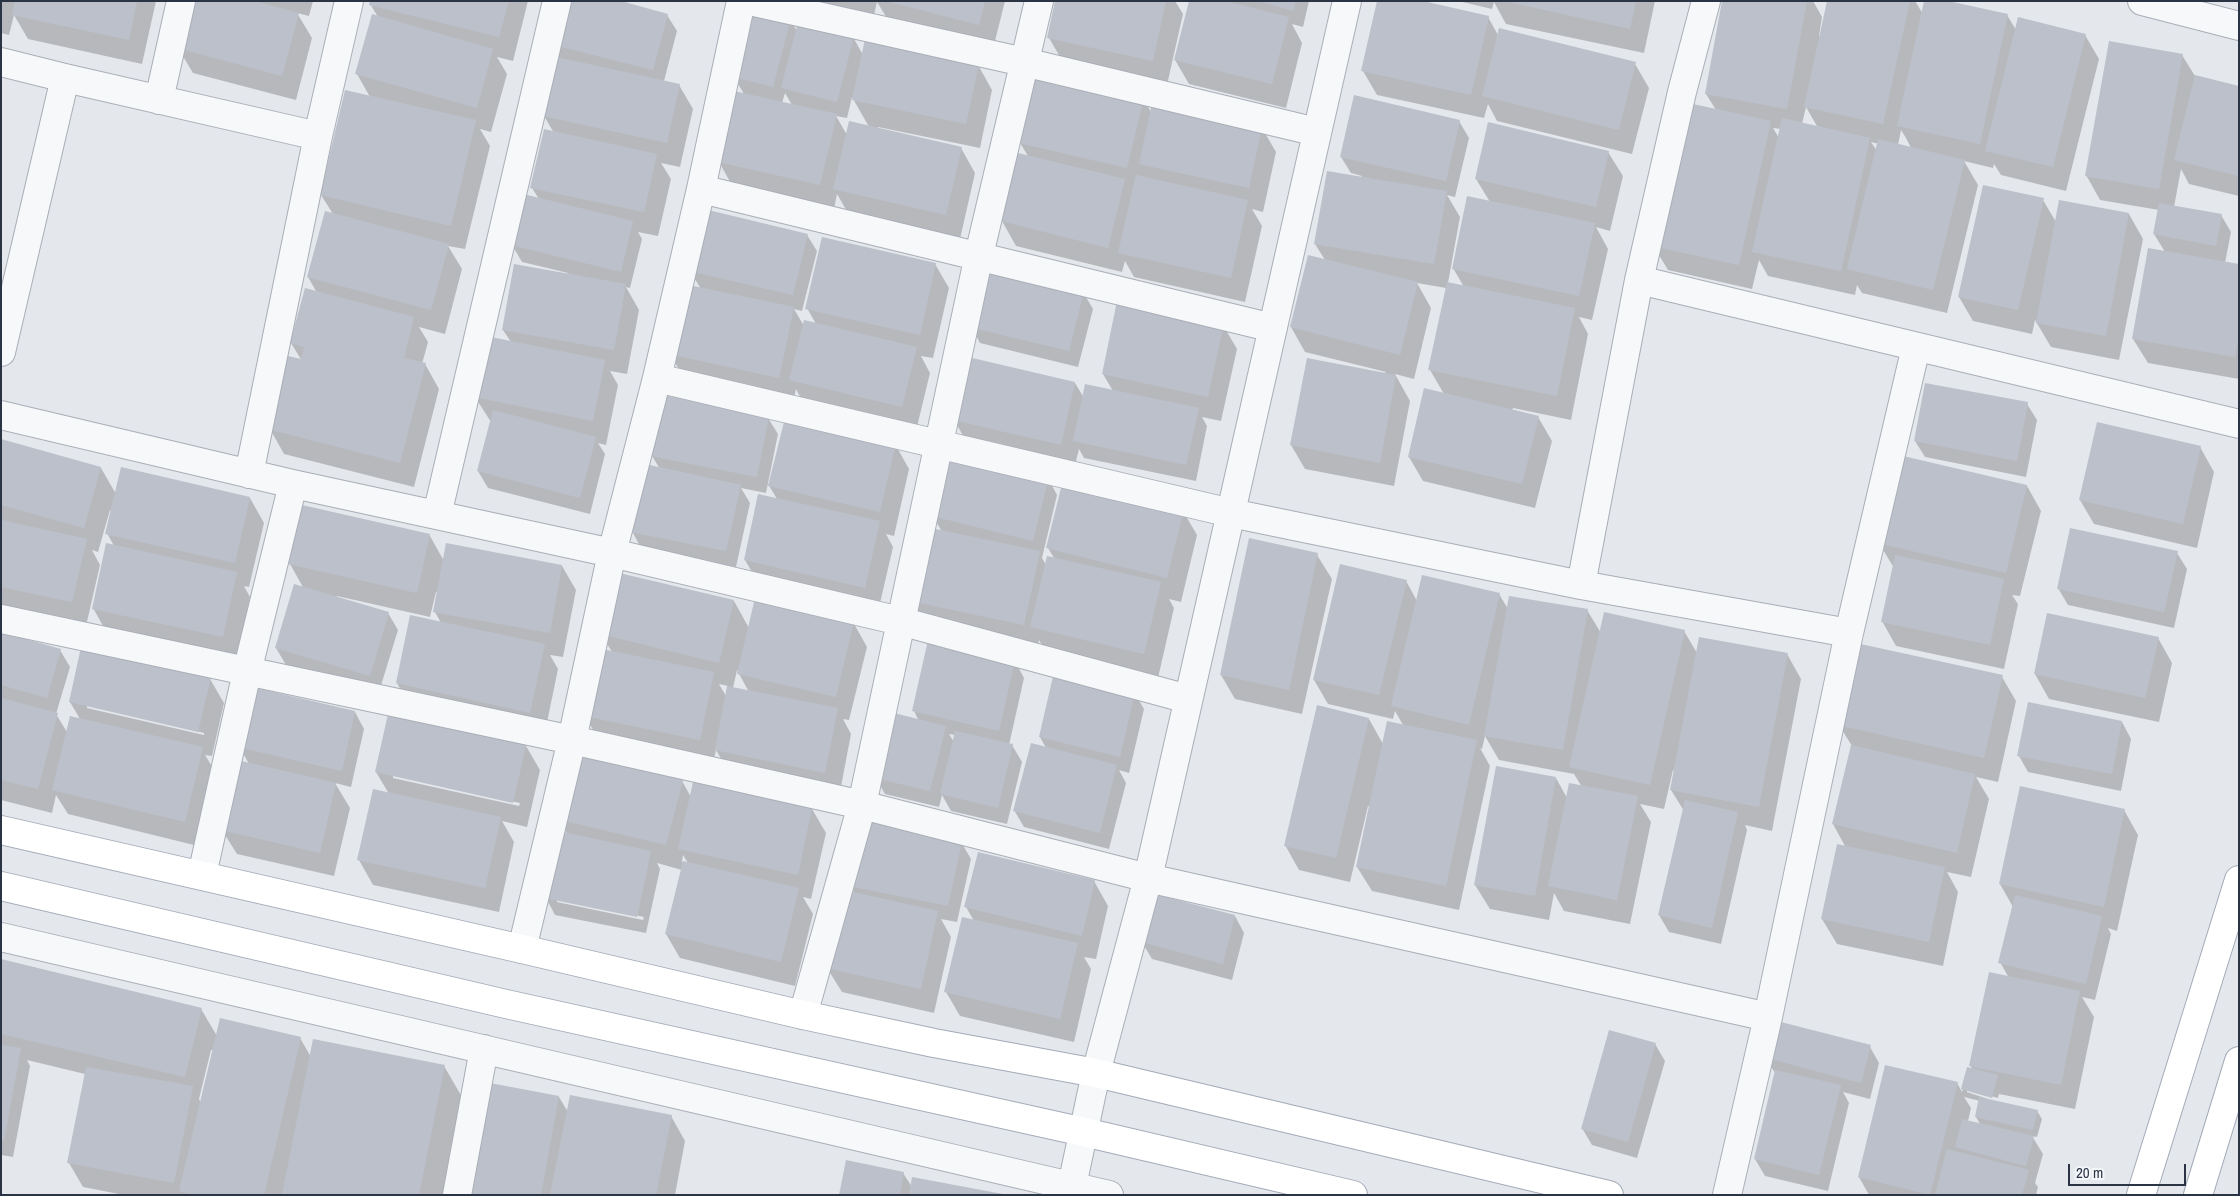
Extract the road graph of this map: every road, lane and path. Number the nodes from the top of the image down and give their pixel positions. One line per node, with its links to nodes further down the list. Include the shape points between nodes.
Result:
1 (181, 1): 14 (street)
2 (349, 1): 16 (street)
3 (557, 1): 31 (street)
4 (741, 1): 17 (street)
5 (750, 1): 12 (street)
6 (1039, 1): 12 (street)
7 (1347, 1): 15 (street)
8 (1706, 1): 20 (street)
9 (2142, 1): 10 (street)
10 (2239, 26)
11 (1, 62): 13 (street)
12 (1024, 62): 15 (street); 18 (street)
13 (65, 78): 14 (street); 19 (street)
14 (159, 100): 16 (street)
15 (1317, 132): 21 (street)
16 (318, 136): 28 (street)
17 (701, 189): 18 (street); 24 (street)
18 (979, 256): 21 (street); 27 (street)
19 (12, 257): 23 (street)
20 (1639, 280): 22 (street); 33 (street)
21 (1273, 328): 30 (street)
22 (1916, 347): 26 (street); 36 (street)
23 (1, 352)
24 (658, 378): 27 (street); 32 (street)
25 (1, 415): 28 (street)
26 (2239, 424)
27 (938, 444): 30 (street); 35 (street)
28 (249, 474): 29 (street)
29 (293, 484): 31 (street); 37 (street)
30 (1231, 513): 33 (street); 38 (street)
31 (437, 515): 32 (street)
32 (612, 553): 35 (street); 39 (street)
33 (1581, 585): 36 (street)
34 (1, 618): 37 (street)
35 (900, 621): 38 (street); 40 (street)
36 (1849, 633): 49 (street)
37 (247, 672): 39 (street); 42 (street)
38 (1188, 699): 43 (street)
39 (572, 740): 40 (street); 47 (street)
40 (862, 805): 43 (street); 48 (street)
41 (1, 830): 42 (main road)
42 (202, 876): 47 (main road)
43 (1148, 878): 49 (street); 52 (street)
44 (2239, 880): 60 (main road)
45 (1, 886): 53 (main road, via 506,1004)
46 (1, 937): 50 (street)
47 (522, 949): 48 (main road)
48 (803, 1015): 52 (main road)
49 (1768, 1017): 59 (street)
50 (484, 1050): 54 (street); 55 (street)
51 (2239, 1061): 61 (main road)
52 (1096, 1073): 53 (street); 58 (main road)
53 (1084, 1132): 54 (street); 57 (main road)
54 (1071, 1191): 56 (street)
55 (457, 1195)
56 (1109, 1195)
57 (1353, 1195)
58 (1610, 1195)
59 (1727, 1195)
60 (2141, 1195)
61 (2198, 1195)

